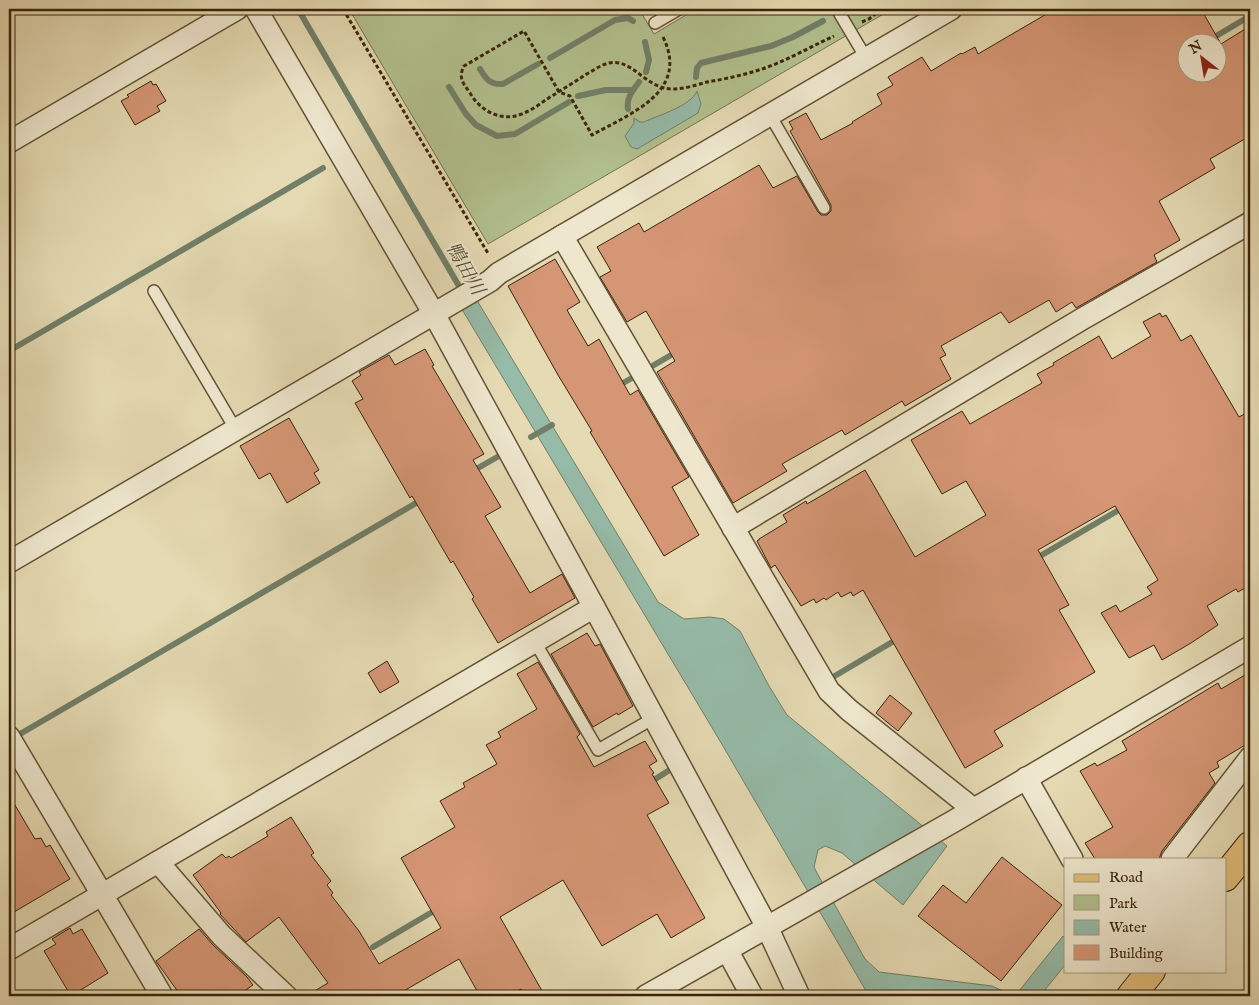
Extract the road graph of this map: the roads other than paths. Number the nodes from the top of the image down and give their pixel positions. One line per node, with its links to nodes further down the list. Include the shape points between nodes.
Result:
1 (237, 9): 9 (street)
2 (256, 9): 14 (street)
3 (679, 9): 6 (lane)
4 (837, 9): 7 (lane)
5 (951, 9): 7 (street)
6 (655, 23)
7 (866, 58): 8 (street)
8 (770, 115): 10 (lane); 12 (street)
9 (9, 142)
10 (824, 208)
11 (1250, 223): 16 (street)
12 (562, 236): 14 (street); 16 (street)
13 (154, 291): 15 (lane)
14 (441, 310): 15 (street); 18 (street)
15 (236, 430): 17 (street)
16 (733, 528): 25 (street, via 828,691)
17 (9, 562)
18 (594, 607): 19 (street); 21 (street)
19 (535, 642): 21 (lane, via 598,750); 29 (street)
20 (1250, 647): 24 (street)
21 (654, 718): 32 (street)
22 (9, 737): 31 (street)
23 (1250, 758): 28 (street)
24 (1026, 778): 25 (street); 27 (street)
25 (972, 808): 32 (street)
26 (1250, 846): 30 (main road)
27 (1071, 858)
28 (1173, 858)
29 (158, 862): 31 (street); 37 (street, via 222,936)
30 (1226, 876)
31 (100, 894): 33 (street); 36 (street)
32 (766, 927): 34 (street); 40 (street)
33 (9, 949)
34 (727, 950): 38 (street); 39 (street)
35 (1150, 972): 41 (main road)
36 (162, 996)
37 (286, 996)
38 (646, 996)
39 (752, 996)
40 (799, 996)
41 (1131, 996)

